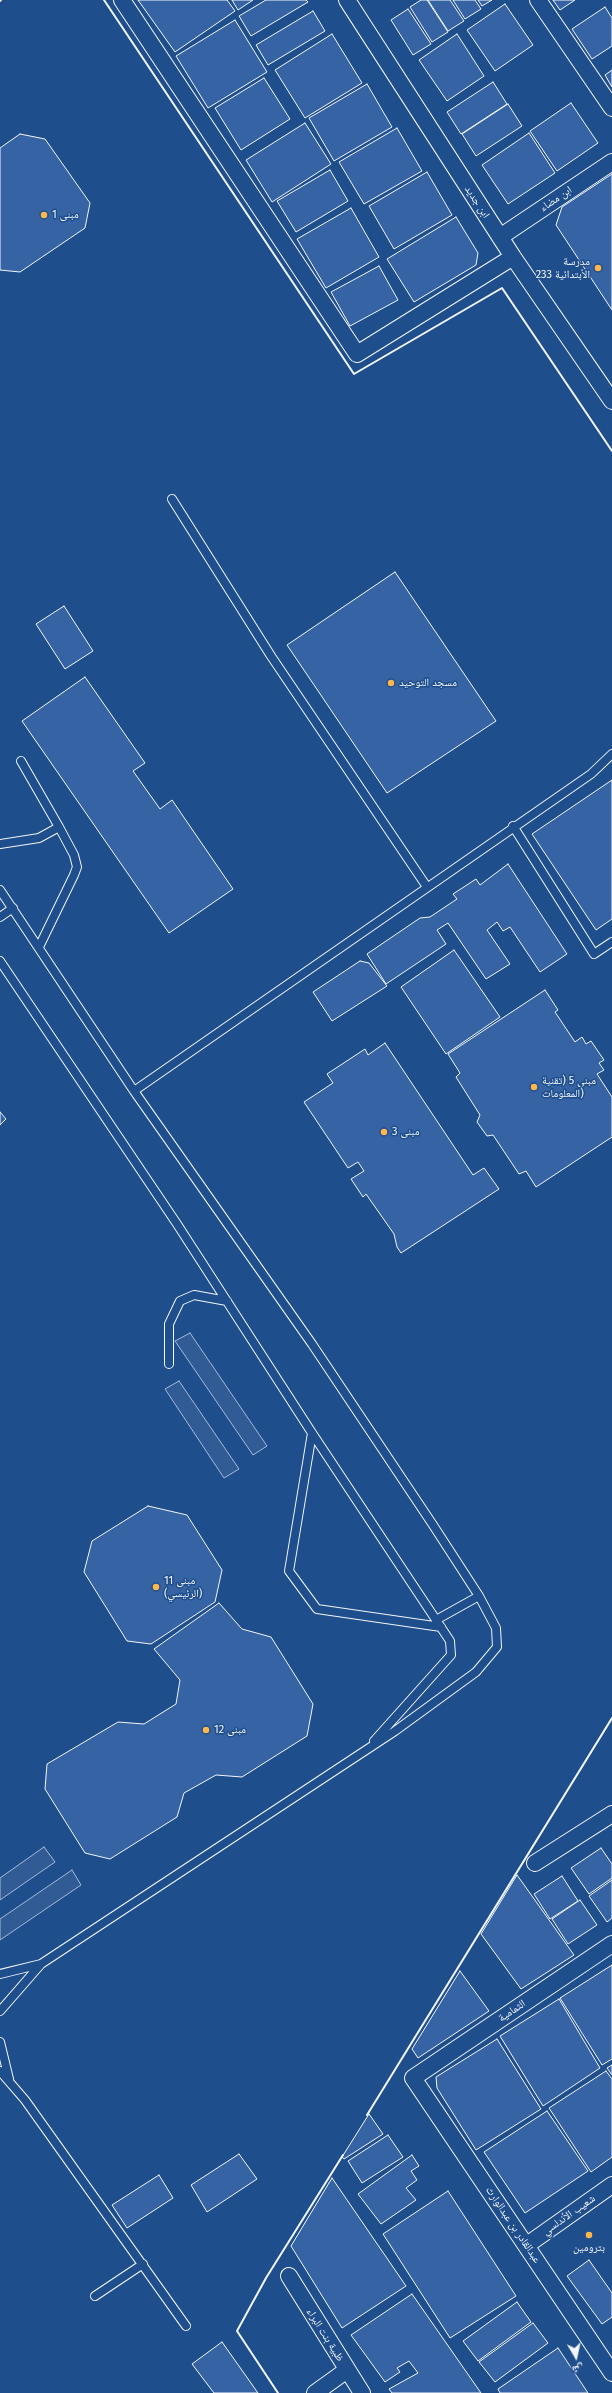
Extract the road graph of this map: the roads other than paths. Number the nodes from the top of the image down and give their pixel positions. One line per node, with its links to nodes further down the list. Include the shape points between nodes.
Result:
1 (122, 0): 7 (street, via 357,354)
2 (538, 0): 4 (street)
3 (351, 1): 6 (street, ابن جديد)
4 (612, 108)
5 (612, 162): 6 (street, ابن مضاء)
6 (500, 237): 7 (street, ابن جديد)
7 (513, 257): 8 (street, ابن جديد)
8 (612, 400)
9 (172, 499): 15 (lane, via 272,656)
10 (612, 754): 12 (lane, via 591,774)
11 (21, 761): 13 (lane)
12 (513, 826): 15 (lane); 19 (lane, via 594,954)
13 (59, 828): 14 (lane, via 39,838); 20 (lane, via 74,855 77,867)
14 (0, 844)
15 (427, 887): 22 (lane)
16 (0, 890): 17 (lane)
17 (13, 908): 18 (lane); 20 (lane)
18 (0, 917)
19 (612, 942)
20 (39, 946): 22 (lane)
21 (0, 960): 23 (lane)
22 (134, 1091): 26 (lane, via 312,1344)
23 (227, 1301): 24 (lane, via 194,1295 180,1301 169,1324); 25 (lane)
24 (168, 1364)
25 (312, 1433): 27 (lane); 27 (lane, via 289,1571 317,1609)
26 (479, 1596): 27 (lane); 28 (lane, via 496,1628 497,1647 476,1672)
27 (439, 1623): 28 (lane, via 450,1641 451,1656)
28 (364, 1751): 32 (lane)
29 (612, 1814): 30 (street)
30 (535, 1863)
31 (612, 1944): 37 (street, الثمامية)
32 (41, 1964): 33 (lane); 34 (lane)
33 (0, 1974)
34 (0, 2011)
35 (0, 2042): 38 (lane)
36 (0, 2071): 38 (lane)
37 (413, 2078): 40 (street, عبدالقادر بن عبدالوارث)
38 (9, 2079): 41 (lane)
39 (612, 2185): 40 (street, شعيب الأندلسي)
40 (527, 2245): 45 (street, عبدالقادر بن عبدالوارث)
41 (143, 2264): 43 (lane); 44 (lane)
42 (289, 2276): 46 (street, ظبية بنت البراء)
43 (95, 2296)
44 (186, 2326)
45 (612, 2373)
46 (350, 2374): 47 (street); 48 (street, ظبية بنت البراء)
47 (321, 2391)
48 (362, 2393)

